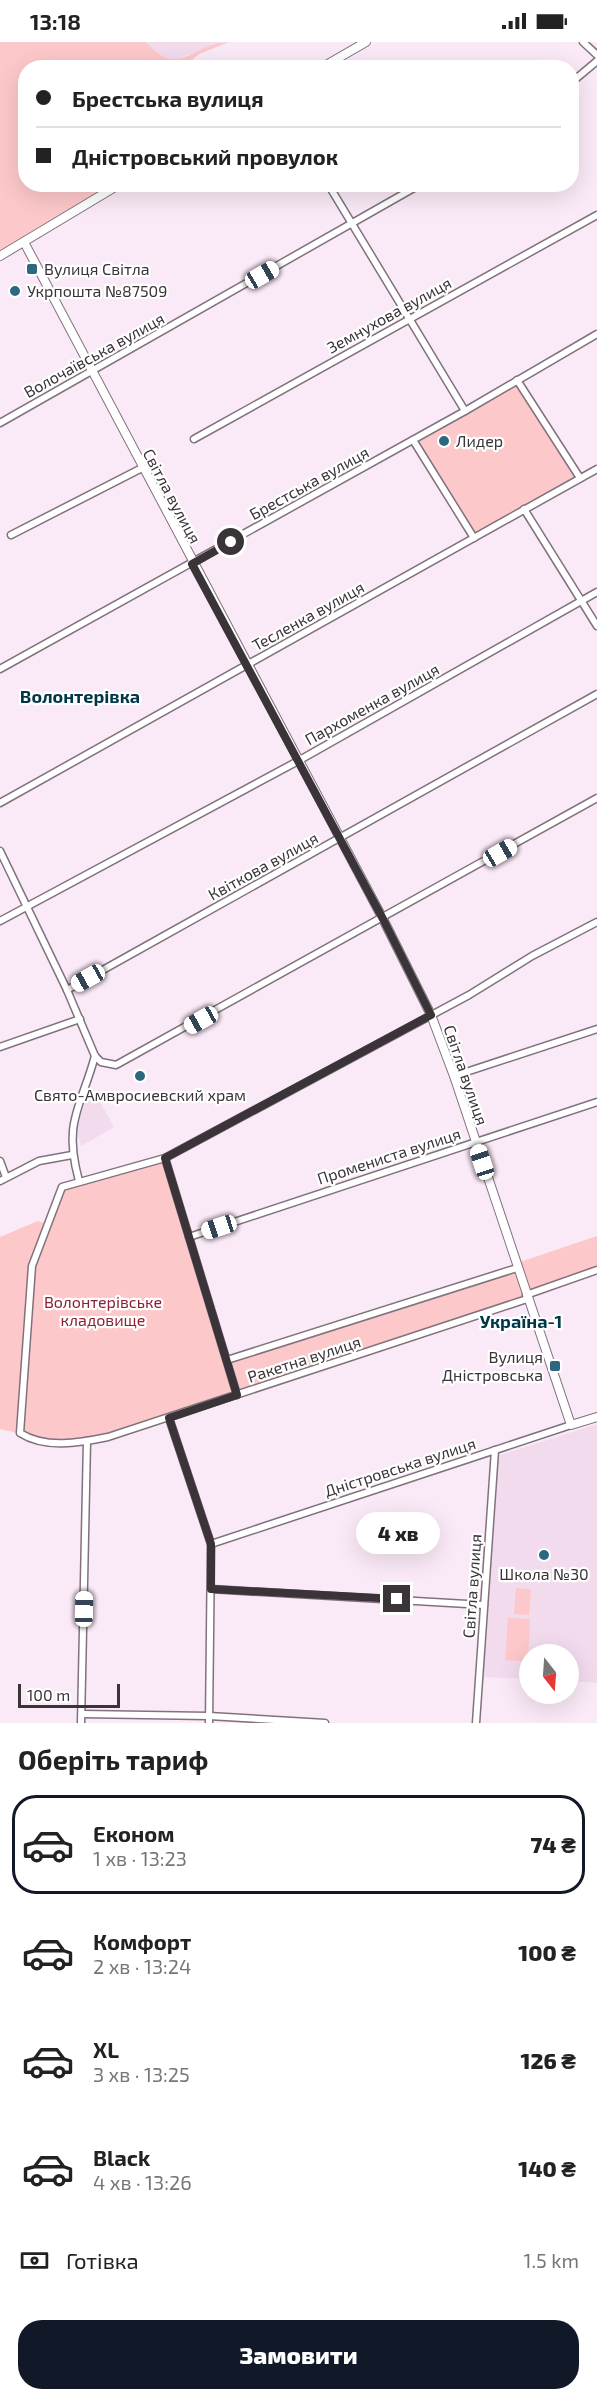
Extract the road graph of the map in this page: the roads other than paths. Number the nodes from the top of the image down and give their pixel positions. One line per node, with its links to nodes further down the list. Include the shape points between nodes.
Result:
1 (366, 42): 4 (street)
2 (583, 42): 3 (street)
3 (597, 56)
4 (335, 60)
5 (597, 61): 6 (street)
6 (579, 76)
7 (107, 192): 12 (street)
8 (333, 192): 11 (street)
9 (407, 192): 11 (street, Волочаївська вулиця)
10 (597, 215): 14 (street, Земнухова вулиця)
11 (352, 223): 14 (street); 16 (street, Волочаївська вулиця)
12 (24, 242): 13 (street); 16 (street, Світла вулиця)
13 (0, 256)
14 (410, 319): 18 (street); 20 (street, Земнухова вулиця)
15 (597, 334): 17 (street, Брестська вулиця)
16 (92, 372): 19 (street, Волочаївська вулиця); 22 (street, Світла вулиця)
17 (517, 380): 18 (street, Брестська вулиця); 24 (street)
18 (465, 411): 21 (street, Брестська вулиця)
19 (0, 423)
20 (194, 440)
21 (412, 440): 27 (street); 28 (street, Брестська вулиця)
22 (142, 468): 26 (street); 28 (street, Світла вулиця)
23 (597, 469): 24 (street, Тесленка вулиця)
24 (580, 478): 25 (street, Тесленка вулиця)
25 (524, 509): 27 (street, Тесленка вулиця); 30 (street)
26 (11, 535)
27 (474, 537): 32 (street, Тесленка вулиця)
28 (192, 564): 32 (street, Світла вулиця); 33 (street, Брестська вулиця)
29 (597, 592): 30 (street, Пархоменка вулиця)
30 (582, 601): 31 (street); 35 (street, Пархоменка вулиця)
31 (597, 626)
32 (247, 666): 35 (street, Світла вулиця); 37 (street, Тесленка вулиця)
33 (0, 669)
34 (597, 694): 38 (street, Квіткова вулиця)
35 (298, 761): 38 (street, Світла вулиця); 40 (street, Пархоменка вулиця)
36 (597, 798): 41 (street)
37 (0, 803)
38 (340, 839): 41 (street, Світла вулиця); 44 (street, Квіткова вулиця)
39 (0, 851): 40 (street)
40 (27, 906): 42 (street, Пархоменка вулиця); 44 (street)
41 (383, 919): 45 (street, Світла вулиця); 49 (street, via 123,1064 107,1065)
42 (0, 921)
43 (597, 922): 45 (street)
44 (67, 990): 46 (street)
45 (431, 1015): 50 (street, Світла вулиця); 54 (street)
46 (80, 1019): 48 (street); 49 (street)
47 (597, 1029): 50 (street)
48 (0, 1047)
49 (95, 1056): 53 (street, via 73,1116)
50 (454, 1076): 52 (street, Світла вулиця)
51 (597, 1102): 52 (street, Промениста вулиця)
52 (476, 1142): 58 (street, Промениста вулиця); 59 (street, Світла вулиця)
53 (72, 1155): 56 (street, via 39,1161); 57 (street)
54 (165, 1158): 57 (street); 58 (street)
55 (0, 1161): 56 (street)
56 (3, 1179)
57 (79, 1181): 67 (street, Ракетна вулиця, via 67,1184 59,1192 32,1266 20,1433 33,1441)
58 (189, 1237): 62 (street)
59 (517, 1268): 61 (street, Світла вулиця); 62 (street, Ракетна вулиця)
60 (597, 1270): 61 (street, Ракетна вулиця)
61 (527, 1297): 63 (street, Ракетна вулиця); 66 (street, Світла вулиця)
62 (227, 1360): 63 (street)
63 (237, 1395): 65 (street, Ракетна вулиця)
64 (597, 1417): 66 (street, Дністровська вулиця)
65 (169, 1418): 67 (street, Ракетна вулиця); 69 (street)
66 (571, 1425): 68 (street, Дністровська вулиця)
67 (87, 1441): 72 (street)
68 (495, 1450): 69 (street, Дністровська вулиця); 71 (street, Світла вулиця)
69 (211, 1544): 70 (street)
70 (211, 1589): 71 (street); 74 (street)
71 (484, 1605): 78 (street, Світла вулиця)
72 (81, 1714): 73 (street); 75 (street)
73 (145, 1715): 74 (street); 76 (street)
74 (209, 1719): 77 (street)
75 (81, 1723)
76 (145, 1723)
77 (326, 1723)
78 (476, 1723)

